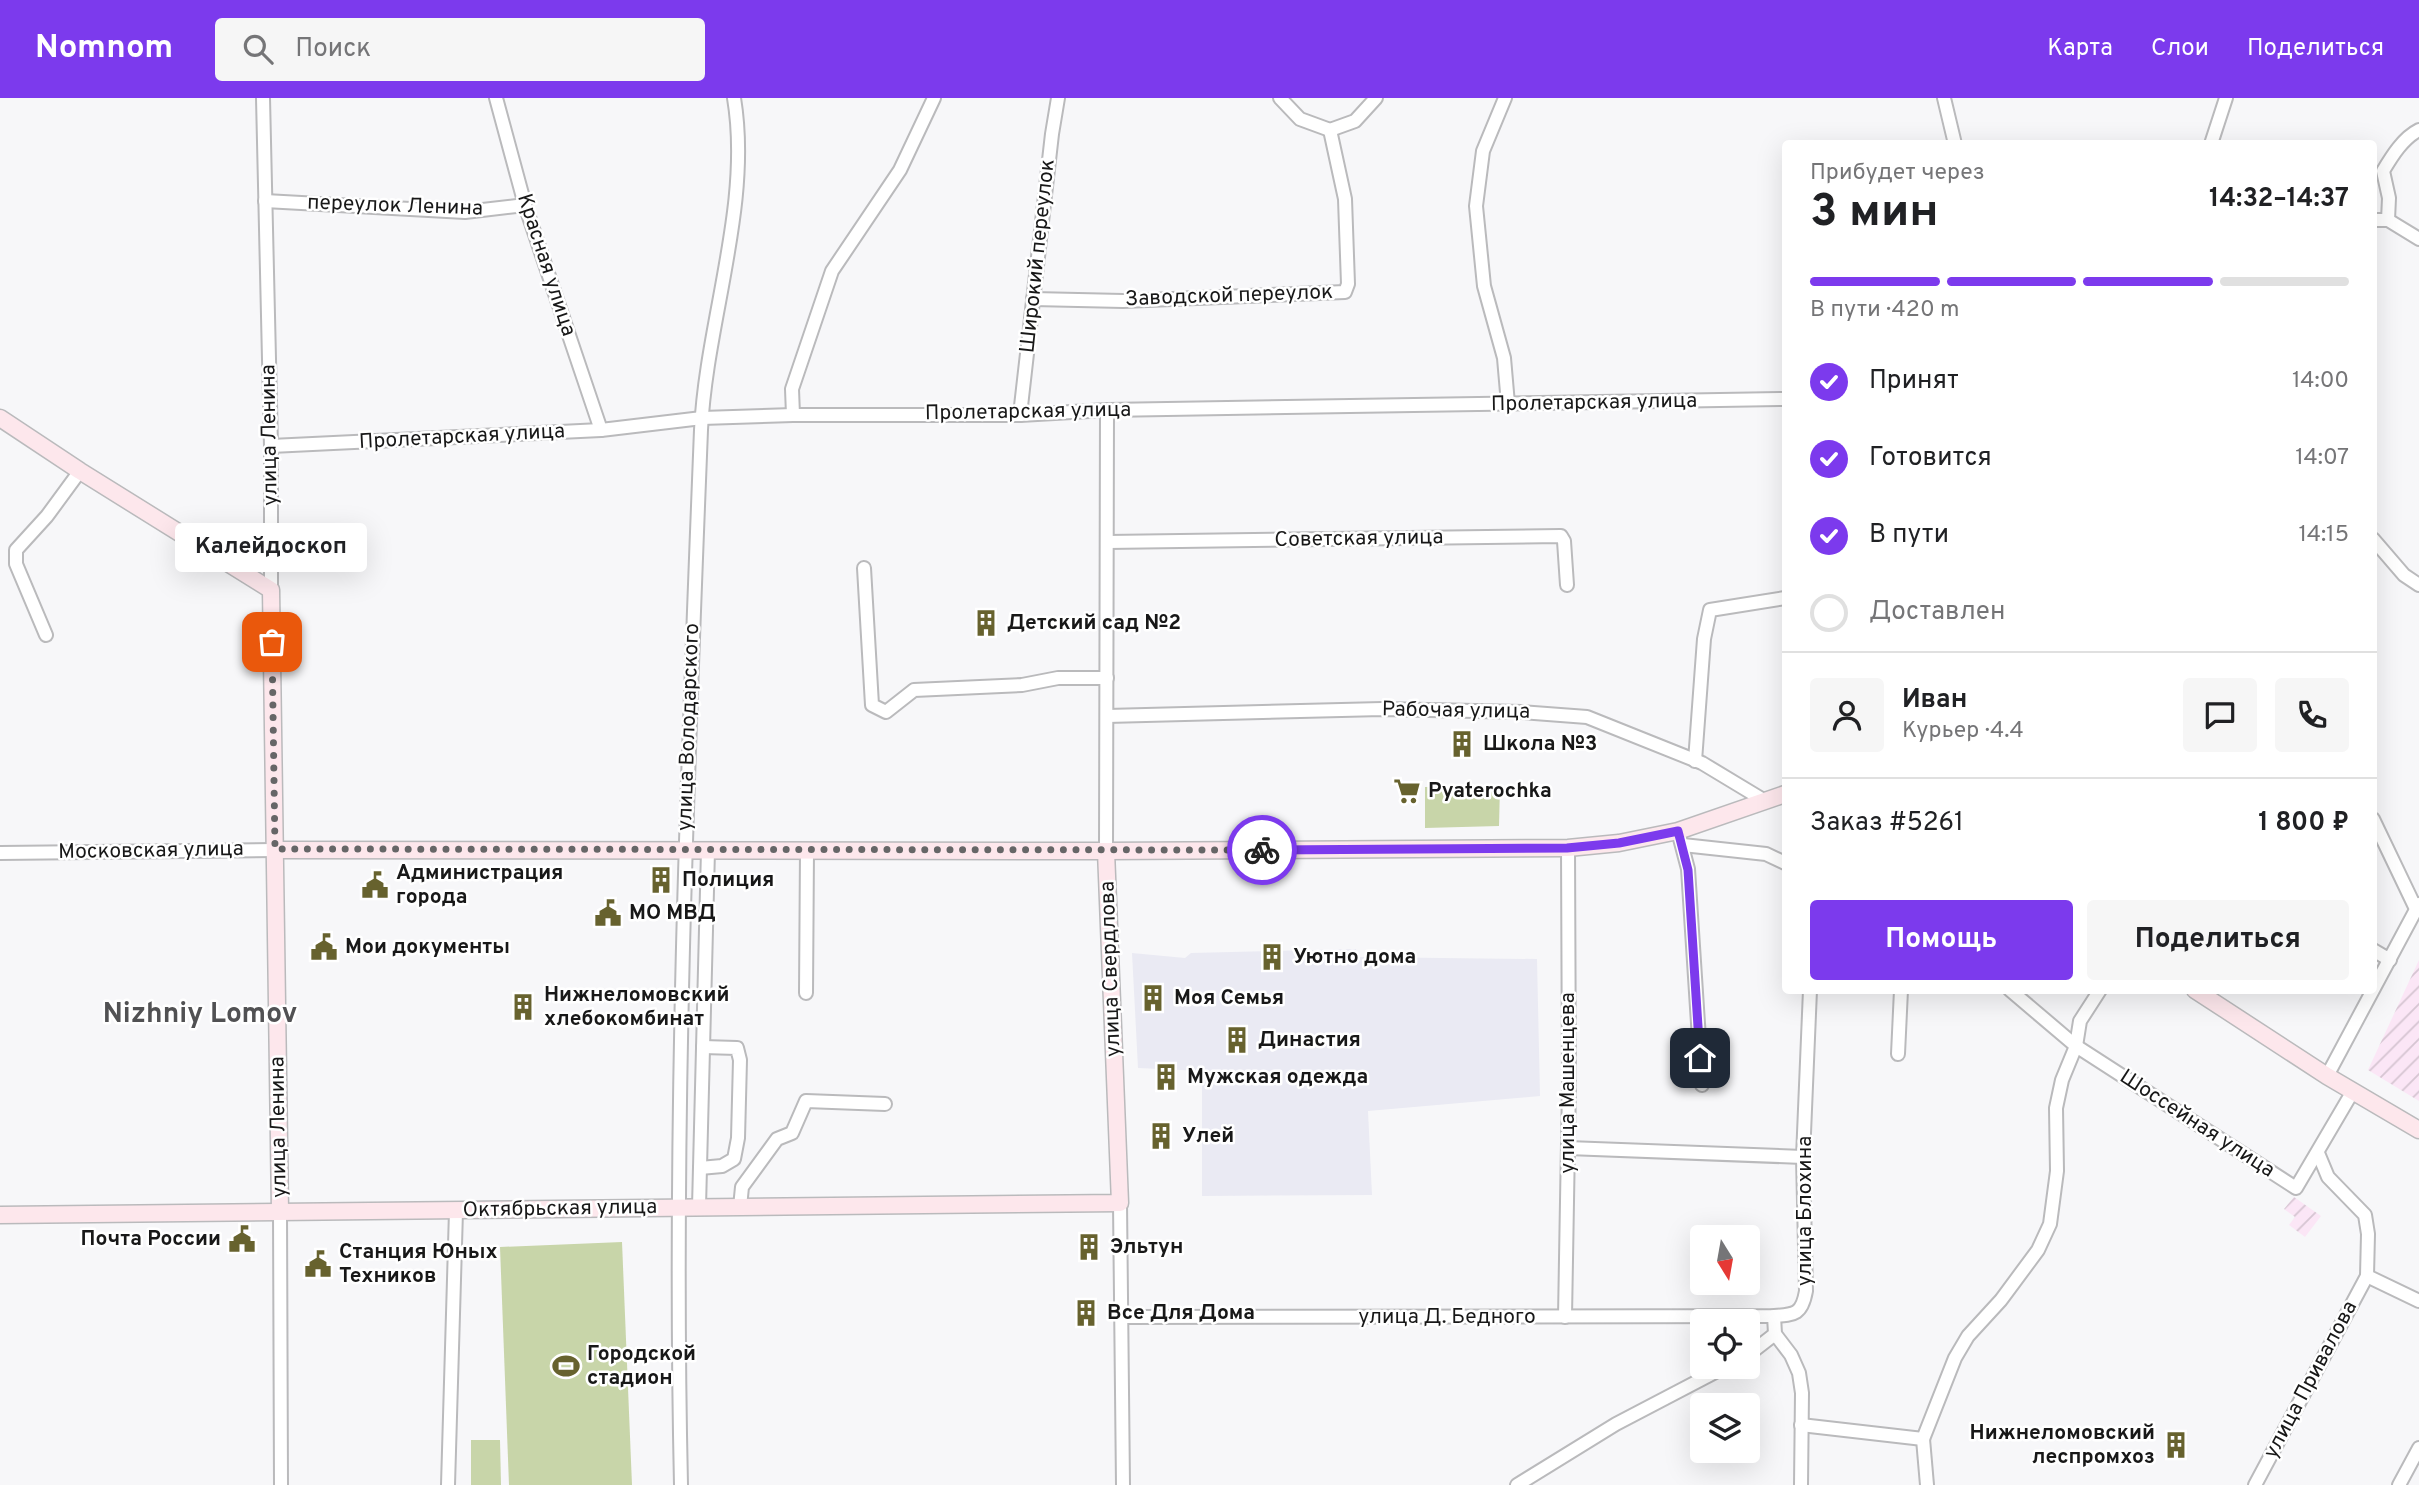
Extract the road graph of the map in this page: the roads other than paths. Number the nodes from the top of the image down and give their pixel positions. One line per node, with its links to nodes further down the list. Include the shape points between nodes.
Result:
1 (263, 98): 15 (street, улица Ленина)
2 (496, 98): 16 (street, Красная улица)
3 (734, 98): 27 (street, улица Володарского, via 739,128 734,211)
4 (934, 98): 24 (street, via 900,170 832,271 792,389)
5 (1058, 98): 20 (street, Широкий переулок)
6 (1280, 98): 11 (street, via 1300,119)
7 (1376, 98): 11 (street, via 1355,121)
8 (1505, 98): 22 (street, via 1483,151 1476,206 1484,286 1504,358)
9 (1944, 98): 13 (street)
10 (2225, 99): 14 (street)
11 (1330, 130): 20 (street, Заводской переулок, via 1345,200 1345,292 1123,301)
12 (2419, 130): 18 (street, via 2394,153 2383,171)
13 (1954, 140)
14 (2212, 140)
15 (265, 201): 16 (street, переулок Ленина, via 465,212); 29 (street, улица Ленина)
16 (525, 205): 28 (street, Красная улица)
17 (2377, 220): 18 (street)
18 (2388, 220): 19 (street)
19 (2419, 239)
20 (1033, 299): 25 (street, Широкий переулок)
21 (1782, 399): 22 (street, Пролетарская улица)
22 (1508, 404): 23 (street, Пролетарская улица)
23 (1107, 410): 25 (street, Пролетарская улица); 31 (street, улица Свердлова)
24 (793, 415): 25 (street, Пролетарская улица); 27 (street, Пролетарская улица)
25 (1020, 415)
26 (0, 418): 30 (main road)
27 (702, 418): 28 (street, Пролетарская улица); 48 (street, улица Володарского)
28 (601, 430): 29 (street, Пролетарская улица)
29 (271, 446): 36 (street, улица Ленина)
30 (80, 471): 36 (main road); 38 (street, via 16,550 16,564)
31 (1107, 542): 34 (street, Советская улица, via 1561,536); 39 (street, улица Свердлова)
32 (2377, 544): 35 (street)
33 (864, 568): 39 (street, via 872,705 886,712 914,690)
34 (1567, 585)
35 (2419, 585)
36 (271, 590): 47 (main road, улица Ленина)
37 (1782, 598): 41 (street, via 1710,610 1701,664)
38 (46, 635)
39 (1107, 678): 40 (street, улица Свердлова)
40 (1107, 716): 41 (street, Рабочая улица, via 1382,709 1522,712 1587,717); 51 (street, улица Свердлова)
41 (1695, 761): 43 (street, Рабочая улица)
42 (1782, 795): 43 (main road)
43 (1765, 801): 45 (main road, Московская улица)
44 (2377, 827): 54 (street)
45 (1681, 838): 46 (main road, Московская улица); 53 (street); 69 (street, via 1688,870)
46 (1567, 848): 51 (main road, Московская улица); 73 (street, улица Машенцева)
47 (275, 849): 48 (main road, Московская улица); 52 (street, Московская улица); 82 (main road, улица Ленина)
48 (684, 850): 49 (main road, Московская улица); 80 (street, улица Володарского)
49 (708, 850): 50 (main road, Московская улица); 66 (street)
50 (807, 850): 51 (main road, Московская улица); 58 (street)
51 (1107, 850): 77 (main road, улица Свердлова)
52 (0, 853)
53 (1782, 862)
54 (2418, 906): 56 (street)
55 (2377, 952): 56 (street)
56 (2390, 960): 57 (street)
57 (2377, 984)
58 (806, 993)
59 (1810, 994): 75 (street, улица Блохина)
60 (1901, 994): 67 (street)
61 (2015, 994): 65 (street, Шоссейная улица)
62 (2097, 994): 65 (street, via 2080,1021)
63 (2201, 994): 68 (main road)
64 (2372, 994): 68 (street)
65 (2076, 1046): 74 (street, Шоссейная улица, via 2295,1188); 93 (street, via 2056,1108 2057,1171 2050,1224 2038,1250 1955,1358)
66 (703, 1047): 76 (street); 76 (street, via 737,1048 738,1138 734,1158 722,1166)
67 (1898, 1054)
68 (2327, 1076): 70 (main road)
69 (1702, 1085)
70 (2353, 1091): 72 (main road); 74 (street, Шоссейная улица)
71 (885, 1104): 79 (street, via 806,1101 792,1133 777,1139 742,1187)
72 (2419, 1130)
73 (1568, 1148): 75 (street); 88 (street, улица Машенцева)
74 (2318, 1153): 84 (street, via 2328,1177 2365,1215)
75 (1803, 1157): 86 (street, улица Блохина, via 1804,1305 1790,1315)
76 (699, 1168): 78 (street)
77 (1120, 1203): 79 (main road, Октябрьская улица); 87 (street, улица Свердлова)
78 (699, 1207): 79 (main road, Октябрьская улица); 80 (main road, Октябрьская улица)
79 (740, 1207)
80 (678, 1208): 81 (main road, Октябрьская улица); 97 (street, улица Володарского)
81 (456, 1211): 82 (main road, Октябрьская улица); 96 (street)
82 (281, 1212): 83 (main road, Октябрьская улица); 95 (street, улица Ленина)
83 (0, 1215)
84 (2367, 1276): 85 (street); 102 (street, улица Привалова)
85 (2419, 1301)
86 (1774, 1316): 88 (street, улица Д. Бедного); 89 (street)
87 (1121, 1317): 88 (street, улица Д. Бедного); 98 (street, улица Свердлова)
88 (1565, 1317)
89 (1774, 1334): 90 (street); 92 (street, via 1799,1373)
90 (1760, 1345)
91 (1702, 1379): 99 (street, via 1616,1424)
92 (1801, 1425): 93 (street); 100 (street)
93 (1923, 1439): 101 (street)
94 (2419, 1448): 103 (street)
95 (281, 1485)
96 (448, 1485)
97 (681, 1485)
98 (1123, 1485)
99 (1517, 1485)
100 (1801, 1485)
101 (1927, 1485)
102 (2255, 1485)
103 (2399, 1485)

